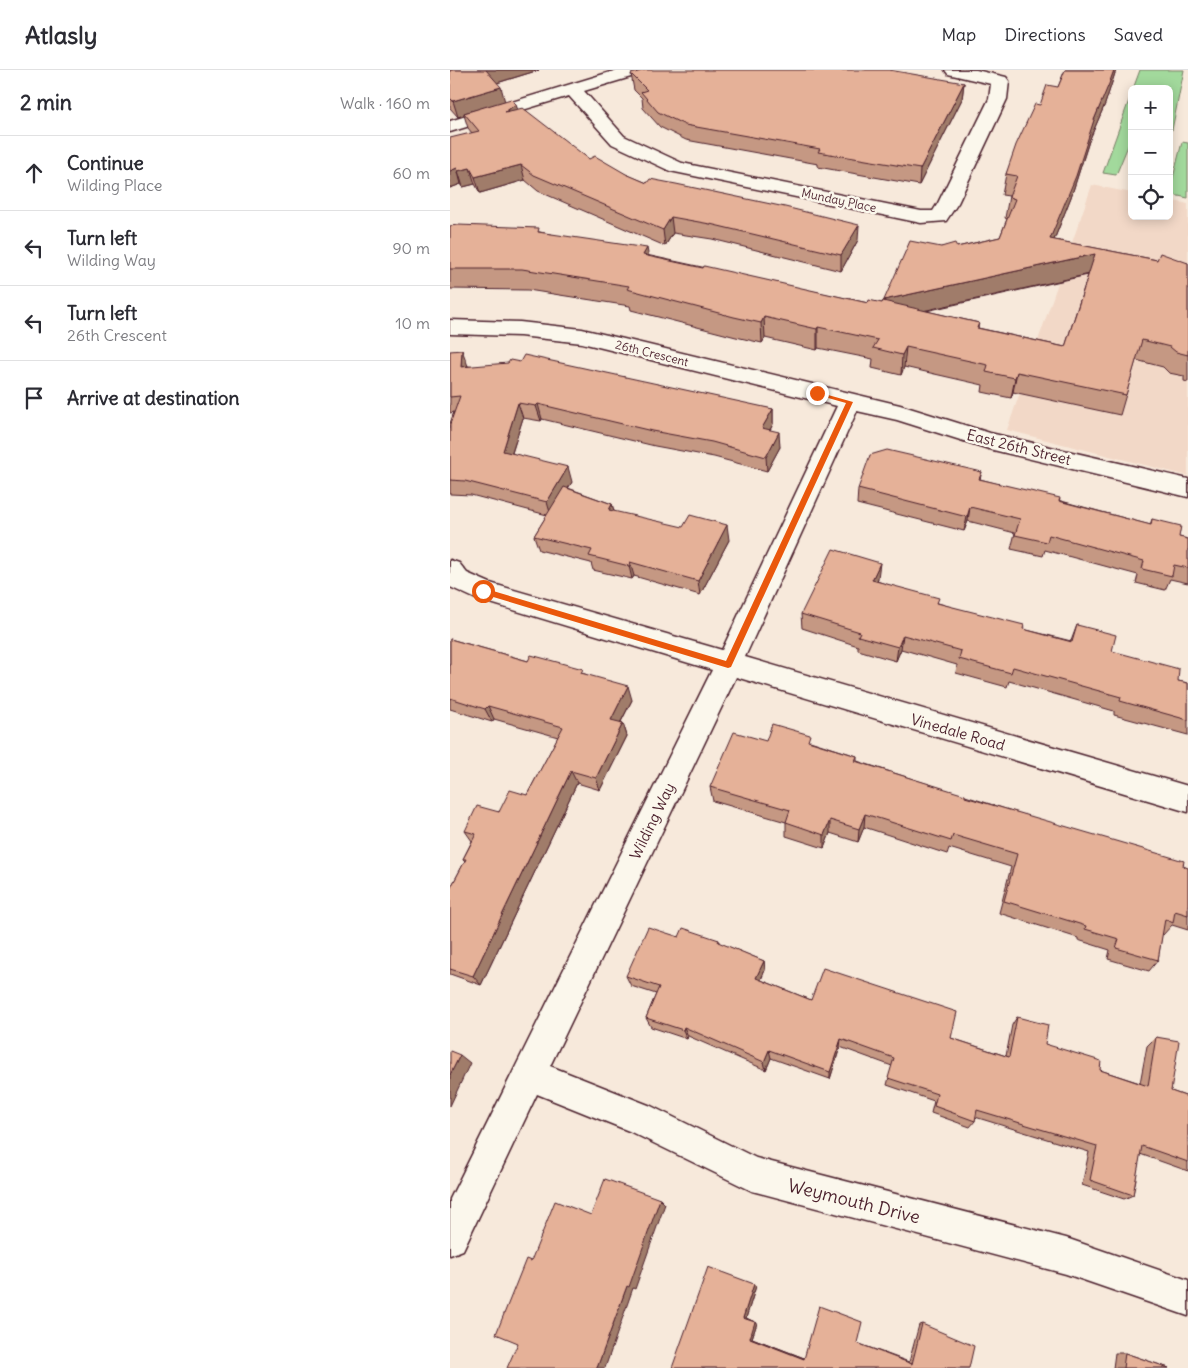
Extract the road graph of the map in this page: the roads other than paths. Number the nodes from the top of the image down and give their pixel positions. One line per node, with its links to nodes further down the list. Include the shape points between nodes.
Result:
1 (635, 70): 3 (street)
2 (954, 70): 3 (street, Munday Place, via 1000,81 998,98 939,217 921,217 677,167 618,140)
3 (573, 90): 4 (street)
4 (450, 126)
5 (450, 327): 6 (street, 26th Crescent, via 520,328 582,336)
6 (850, 402): 7 (street, East 26th Street, via 900,413 989,440); 9 (street, Wilding Way)
7 (1188, 488)
8 (450, 570): 9 (street, Vinedale Road, via 458,580 483,591)
9 (728, 665): 10 (street, Vinedale Road); 11 (street, Wilding Way)
10 (1188, 799)
11 (530, 1075): 12 (street, Wilding Way); 13 (street, Weymouth Drive, via 639,1118 752,1174 1066,1256)
12 (450, 1237)
13 (1188, 1298)

